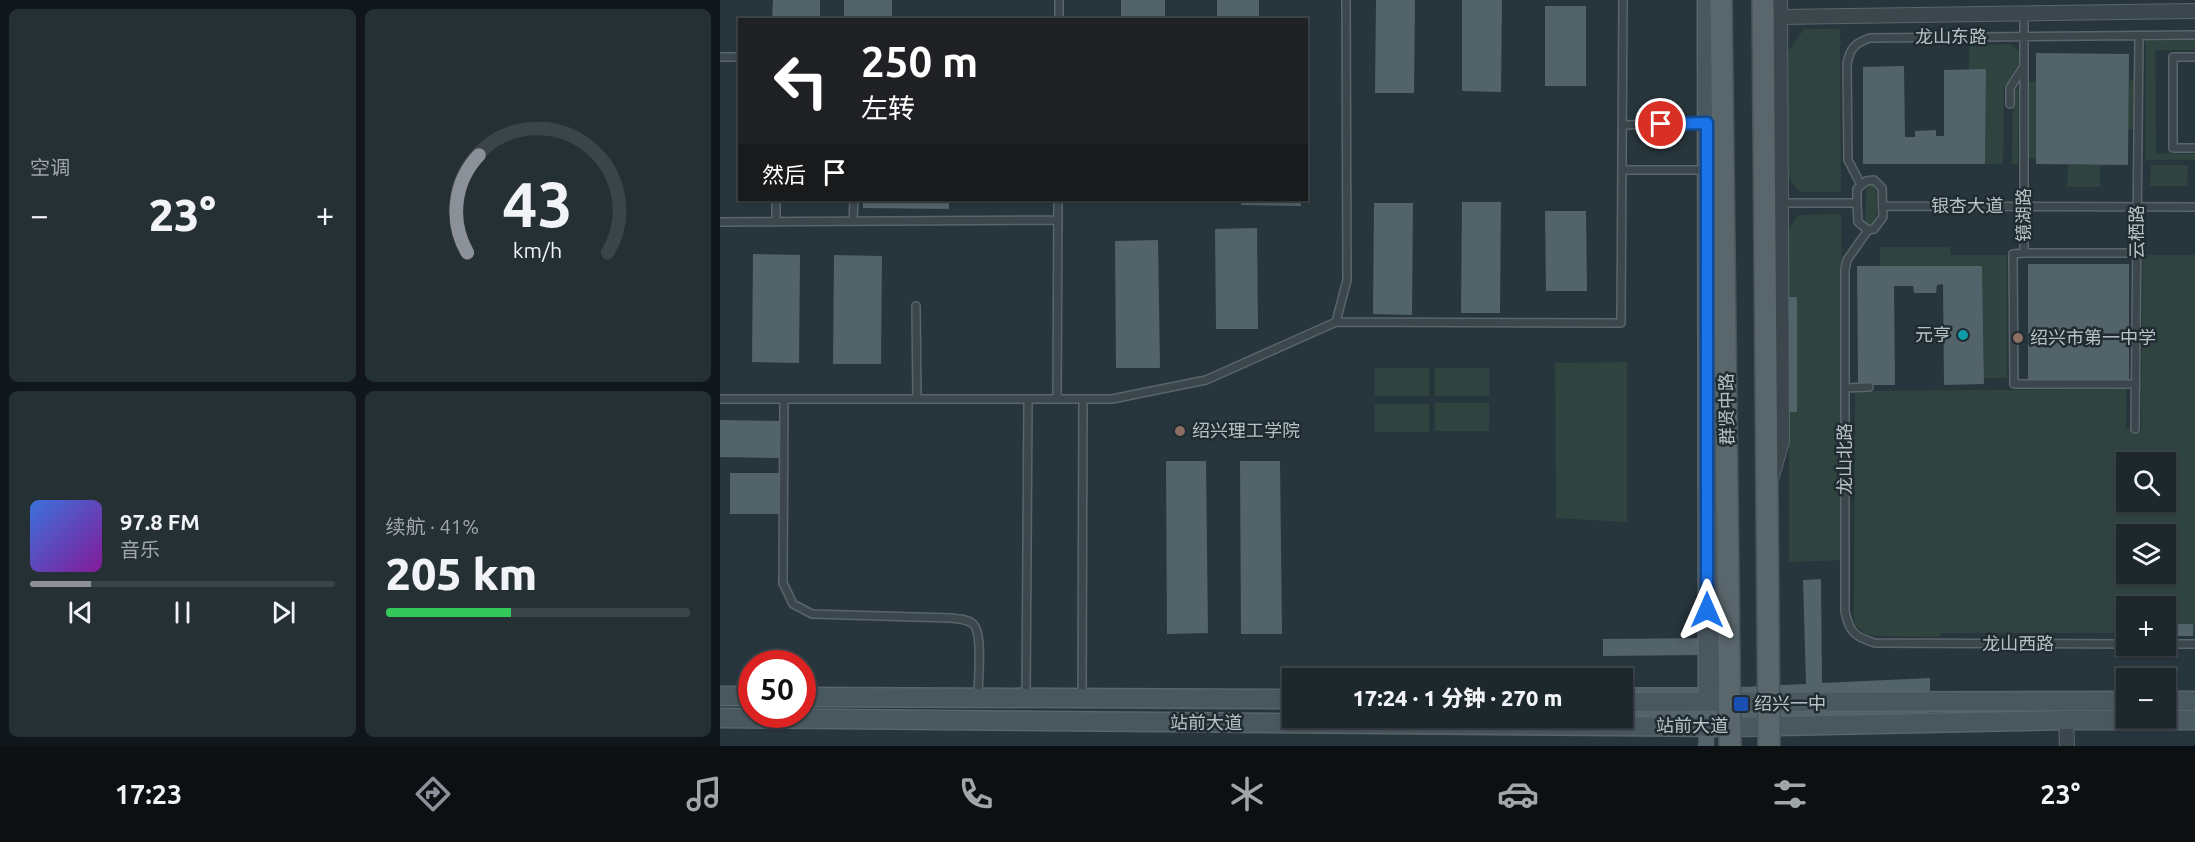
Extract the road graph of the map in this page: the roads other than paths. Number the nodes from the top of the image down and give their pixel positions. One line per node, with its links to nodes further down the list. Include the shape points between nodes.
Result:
1 (1059, 0): 11 (lane)
2 (1346, 0): 43 (lane, via 1347,280)
3 (1623, 0): 21 (lane)
4 (1707, 0): 20 (main road)
5 (1721, 0): 71 (main road, 群贤中路)
6 (1763, 0): 54 (main road)
7 (1780, 0): 10 (street)
8 (2195, 11): 9 (street)
9 (2024, 13): 10 (street); 14 (lane, 镜湖路)
10 (1780, 17): 29 (street)
11 (1059, 18)
12 (2195, 35): 13 (lane, 龙山东路)
13 (2139, 36): 14 (lane, 龙山东路); 33 (lane, 云栖路)
14 (2024, 37): 18 (lane, 镜湖路); 25 (lane, 龙山东路, via 1870,38 1858,42 1850,51 1847,64 1848,160)
15 (720, 57): 16 (lane)
16 (738, 57)
17 (2195, 57): 22 (lane, via 2173,57 2173,148)
18 (2024, 65): 19 (lane, via 2010,88); 32 (lane, 镜湖路)
19 (2010, 104)
20 (1707, 123): 21 (lane); 24 (main road)
21 (1622, 125): 23 (lane)
22 (2195, 148)
23 (1622, 170): 24 (lane); 43 (lane, via 1621,323)
24 (1707, 170): 70 (main road)
25 (1862, 185): 30 (lane, via 1857,189); 31 (lane, via 1874,180 1882,188)
26 (776, 201): 36 (lane)
27 (854, 201): 37 (lane)
28 (1058, 201): 35 (lane)
29 (1781, 203): 30 (lane); 54 (street, via 1782,441)
30 (1857, 203): 39 (lane, via 1858,222)
31 (1882, 206): 32 (lane, 银杏大道); 39 (lane, 龙山北路, via 1882,217 1874,229)
32 (2024, 206): 33 (lane, 银杏大道); 40 (lane, 镜湖路)
33 (2137, 207): 34 (lane, 银杏大道); 41 (lane, 云栖路)
34 (2195, 207)
35 (1058, 220): 37 (lane); 51 (lane)
36 (776, 221): 37 (lane); 38 (lane)
37 (854, 221)
38 (720, 222)
39 (1868, 230): 46 (lane, 龙山北路, via 1850,254 1845,270)
40 (2024, 254): 41 (lane); 44 (lane, 镜湖路, via 2013,254 2014,384)
41 (2137, 254): 44 (lane, 云栖路)
42 (916, 306): 49 (lane)
43 (1336, 322): 52 (lane, via 1206,380 1112,399)
44 (2136, 384): 53 (lane, 云栖路)
45 (1869, 387): 46 (lane)
46 (1845, 388): 55 (lane, 龙山北路, via 1848,629 1875,643)
47 (720, 399): 48 (lane)
48 (784, 399): 49 (lane); 62 (lane, via 783,583 793,604 812,614 968,621 978,636)
49 (917, 399): 50 (lane)
50 (1028, 399): 51 (lane); 63 (lane)
51 (1057, 399): 52 (lane)
52 (1083, 399): 64 (lane)
53 (2135, 429)
54 (1766, 498): 72 (main road)
55 (1910, 644): 56 (lane, 龙山西路)
56 (2116, 644)
57 (2176, 644): 58 (lane)
58 (2195, 644)
59 (720, 696): 60 (main road)
60 (738, 696)
61 (816, 697): 62 (main road, 站前大道)
62 (978, 698): 63 (main road, 站前大道)
63 (1026, 698): 64 (main road, 站前大道)
64 (1082, 698): 65 (main road, 站前大道)
65 (1282, 699)
66 (2116, 701): 72 (main road, 站前大道)
67 (2176, 701): 68 (main road)
68 (2195, 701)
69 (1633, 702): 70 (main road, 站前大道)
70 (1708, 702): 71 (main road, 站前大道)
71 (1731, 702): 72 (main road, 站前大道); 76 (main road, 群贤中路)
72 (1767, 703): 77 (main road)
73 (720, 718): 76 (main road, 站前大道)
74 (2066, 720): 75 (main road, 站前大道); 77 (main road, 站前大道); 78 (street)
75 (2195, 720)
76 (1730, 736): 77 (main road, 站前大道)
77 (1768, 736)
78 (2067, 746)

